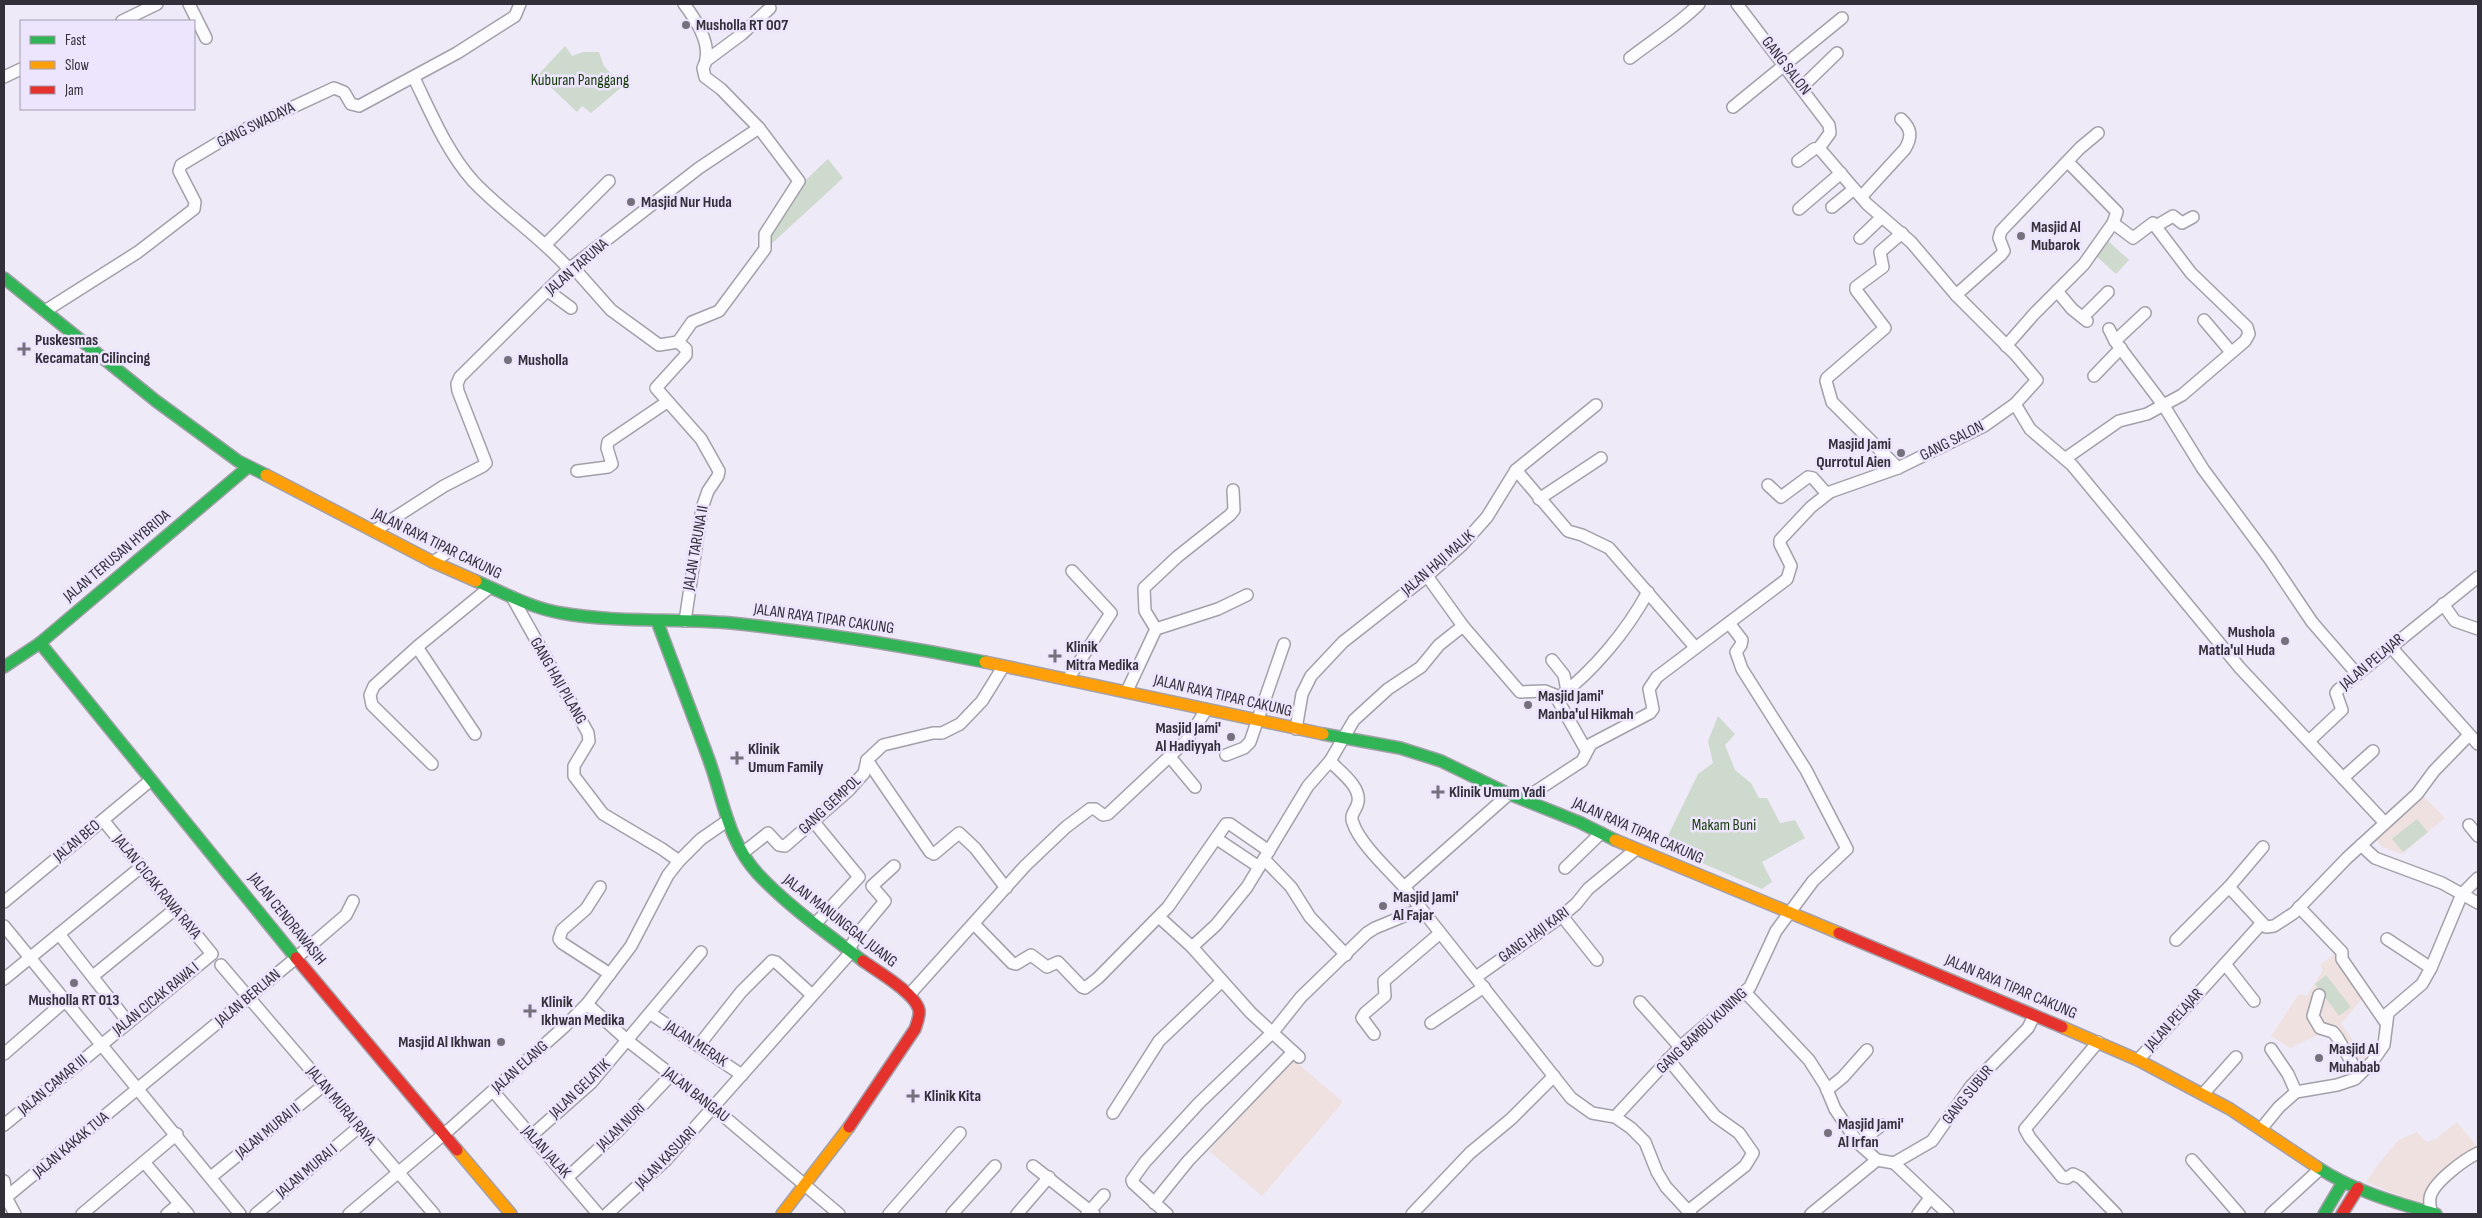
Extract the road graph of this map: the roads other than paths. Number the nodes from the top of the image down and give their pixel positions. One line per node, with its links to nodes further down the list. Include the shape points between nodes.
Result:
1 (157, 4): 9 (street)
2 (189, 4): 10 (street)
3 (520, 4): 17 (street, GANG SWADAYA, via 515,16)
4 (684, 4): 13 (street, via 702,34)
5 (1699, 4): 12 (street)
6 (1737, 4): 14 (street, GANG SALON)
7 (770, 8): 13 (street)
8 (1842, 18): 14 (street)
9 (124, 20)
10 (206, 38)
11 (1837, 53): 18 (street)
12 (1630, 58)
13 (707, 60): 21 (street, via 703,68 705,77)
14 (1785, 65): 18 (street, GANG SALON); 19 (street)
15 (20, 69): 16 (street)
16 (4, 77)
17 (414, 78): 37 (street, via 461,167); 45 (street, GANG SWADAYA, via 359,106 351,104 344,92 334,88 226,138 181,165 179,171 195,202 194,209 138,252)
18 (1802, 87): 23 (street, GANG SALON, via 1831,128)
19 (1733, 107)
20 (1901, 119): 28 (street, via 1909,128 1910,140 1905,149)
21 (759, 128): 38 (street, JALAN TARUNA, via 699,168); 49 (street, via 799,180 765,234 764,249 719,311 692,322)
22 (2098, 133): 25 (street)
23 (1820, 148): 24 (street); 26 (street, GANG SALON)
24 (1798, 161)
25 (2068, 162): 33 (street, via 2117,212); 43 (street, via 2001,231 2002,254)
26 (1841, 172): 28 (street, GANG SALON); 30 (street)
27 (608, 181): 37 (street)
28 (1857, 193): 29 (street); 31 (street, GANG SALON)
29 (1832, 207)
30 (1799, 209)
31 (1882, 217): 35 (street, GANG SALON); 36 (street)
32 (2193, 217): 34 (street, via 2182,222 2173,216)
33 (2113, 223): 34 (street, via 2133,238 2149,224); 41 (street, via 2084,264)
34 (2156, 226): 52 (street, via 2191,273 2247,327 2249,334 2245,341)
35 (1902, 233): 43 (street, GANG SALON); 61 (street, via 1880,252 1883,267 1856,287 1885,328 1826,381 1832,402)
36 (1860, 238)
37 (546, 244): 38 (street)
38 (571, 268): 40 (street, JALAN TARUNA); 49 (street, via 611,310 659,346)
39 (4, 278): 45 (street, JALAN RAYA TIPAR CAKUNG)
40 (548, 290): 44 (street); 68 (street, JALAN TARUNA, via 460,377 457,384 486,462)
41 (2057, 290): 42 (street, via 2085,319); 51 (street)
42 (2108, 292)
43 (1956, 295): 51 (street, GANG SALON)
44 (571, 308)
45 (45, 311): 60 (street, JALAN RAYA TIPAR CAKUNG, via 156,401)
46 (2145, 313): 50 (street)
47 (2204, 320): 52 (street)
48 (2109, 329): 50 (street)
49 (678, 342): 54 (street, JALAN TARUNA II, via 686,349 686,355 656,388)
50 (2118, 344): 53 (street); 57 (street)
51 (2006, 346): 55 (street, GANG SALON, via 2037,380)
52 (2231, 352): 57 (street, via 2182,395)
53 (2094, 376)
54 (667, 402): 63 (street, via 608,442 612,464); 79 (street, JALAN TARUNA II, via 701,439 719,471 702,508)
55 (2014, 404): 59 (street, via 2036,436); 61 (street, GANG SALON, via 1984,426)
56 (1596, 405): 62 (street, JALAN HAJI MALIK)
57 (2164, 406): 59 (street, via 2119,421); 93 (street, via 2203,469 2270,558 2312,622)
58 (1601, 458): 67 (street)
59 (2066, 458): 103 (street, via 2234,661)
60 (248, 467): 68 (street, JALAN RAYA TIPAR CAKUNG); 85 (street, JALAN TERUSAN HYBRIDA)
61 (1898, 468): 66 (street, GANG SALON)
62 (1516, 470): 67 (street); 72 (street, JALAN HAJI MALIK, via 1478,528)
63 (577, 471)
64 (1768, 485): 66 (street, via 1781,497 1808,476 1814,478)
65 (1233, 490): 83 (street, via 1232,513 1144,588 1145,610)
66 (1827, 494): 81 (street, GANG SALON, via 1780,540 1791,566 1786,579)
67 (1539, 499): 75 (street, via 1568,531 1607,546)
68 (374, 531): 70 (street, JALAN RAYA TIPAR CAKUNG)
69 (445, 554): 70 (street)
70 (433, 562): 74 (street, JALAN RAYA TIPAR CAKUNG)
71 (1072, 571): 94 (street, via 1111,613)
72 (1427, 576): 82 (street); 99 (street, JALAN HAJI MALIK, via 1343,642 1311,676 1302,694)
73 (2478, 577): 78 (street, JALAN PELAJAR)
74 (489, 588): 77 (street, JALAN RAYA TIPAR CAKUNG); 88 (street)
75 (1648, 592): 89 (street); 96 (street, via 1633,618 1585,675)
76 (1248, 594): 83 (street, via 1218,609)
77 (512, 597): 80 (street, JALAN RAYA TIPAR CAKUNG, via 561,613); 130 (street, GANG HAJI PILANG, via 588,734 589,741 574,766 574,776 603,814 662,848)
78 (2444, 604): 84 (street, via 2455,621); 87 (street, JALAN PELAJAR)
79 (685, 620): 80 (street, JALAN RAYA TIPAR CAKUNG); 92 (street, JALAN RAYA TIPAR CAKUNG, via 848,637)
80 (657, 621): 118 (street, JALAN MANUNGGAL JUANG, via 710,762)
81 (1730, 623): 89 (street, GANG SALON); 146 (street, GANG BAMBU KUNING, via 1742,640 1736,652 1742,668 1806,770 1847,846 1846,852 1814,880)
82 (1464, 626): 96 (street, via 1520,692); 102 (street, via 1439,645 1421,667 1364,711)
83 (1156, 629): 95 (street)
84 (2478, 630)
85 (40, 643): 91 (street, JALAN TERUSAN HYBRIDA); 113 (street, JALAN CENDRAWASIH)
86 (1284, 644): 98 (street)
87 (2390, 646): 93 (street, JALAN PELAJAR); 101 (street)
88 (417, 647): 100 (street); 111 (street, via 374,686 370,700)
89 (1696, 647): 105 (street, GANG SALON, via 1650,686 1653,709 1650,713 1590,744)
90 (1552, 660): 96 (street, via 1564,675)
91 (4, 667)
92 (1003, 667): 94 (street, JALAN RAYA TIPAR CAKUNG); 109 (street, GANG GEMPOL, via 982,701 960,724 942,734 933,733 883,745)
93 (2357, 674): 103 (street, JALAN PELAJAR, via 2336,693 2341,705 2340,713)
94 (1068, 679): 95 (street, JALAN RAYA TIPAR CAKUNG)
95 (1127, 691): 97 (street, JALAN RAYA TIPAR CAKUNG)
96 (1563, 694): 105 (street)
97 (1206, 710): 98 (street, JALAN RAYA TIPAR CAKUNG); 108 (street, via 1191,736)
98 (1258, 721): 99 (street, JALAN RAYA TIPAR CAKUNG); 107 (street, via 1248,746)
99 (1296, 729): 102 (street, JALAN RAYA TIPAR CAKUNG)
100 (476, 734)
101 (2469, 735): 104 (street); 120 (street)
102 (1344, 736): 110 (street); 115 (street, JALAN RAYA TIPAR CAKUNG, via 1440,761)
103 (2309, 741): 112 (street)
104 (2478, 744)
105 (1586, 750): 116 (street, GANG SALON, via 1582,762)
106 (2373, 751): 112 (street)
107 (1226, 755)
108 (1170, 757): 114 (street); 138 (street, via 1108,814 1103,815 1093,808 1066,827)
109 (867, 760): 119 (street, GANG GEMPOL, via 864,773 857,781); 138 (street, via 930,852 934,854 959,833)
110 (1330, 761): 129 (street, via 1308,786); 137 (street, via 1358,795 1351,816 1354,826)
111 (432, 764)
112 (2343, 778): 120 (street)
113 (151, 780): 117 (street, JALAN BEO); 163 (street, JALAN CENDRAWASIH)
114 (1195, 787)
115 (1509, 794): 116 (street, JALAN RAYA TIPAR CAKUNG); 137 (street)
116 (1524, 799): 122 (street, JALAN RAYA TIPAR CAKUNG)
117 (103, 820): 132 (street, JALAN CICAK RAWA RAYA); 141 (street, JALAN BEO)
118 (727, 821): 128 (street, JALAN MANUNGGAL JUANG); 130 (street, JALAN ELANG)
119 (813, 821): 128 (street, GANG GEMPOL, via 785,846 780,846 768,833); 149 (street, via 859,877)
120 (2385, 823): 125 (street)
121 (2469, 825): 123 (street)
122 (1601, 833): 127 (street, JALAN RAYA TIPAR CAKUNG); 133 (street)
123 (2478, 836)
124 (1216, 839): 129 (street); 129 (street, via 1226,824 1230,824); 148 (street)
125 (2361, 845): 139 (street, via 2375,858 2442,883); 143 (street)
126 (2263, 847): 135 (street)
127 (1635, 850): 146 (street, JALAN RAYA TIPAR CAKUNG); 147 (street, GANG HAJI KARI)
128 (744, 852): 149 (street, JALAN MANUNGGAL JUANG, via 765,882)
129 (1264, 859): 157 (street, via 1247,887 1216,925); 161 (street, via 1291,887 1310,917)
130 (678, 861): 168 (street, JALAN ELANG, via 631,946)
131 (894, 866): 158 (street, JALAN KASUARI, via 872,886 885,901 860,931)
132 (141, 867): 145 (street, JALAN CICAK RAWA RAYA); 153 (street)
133 (1565, 868)
134 (2478, 878): 139 (street)
135 (2229, 886): 151 (street); 155 (street)
136 (600, 887): 168 (street, via 586,909 562,930 559,939)
137 (1404, 887): 144 (street)
138 (1006, 888): 150 (street)
139 (2462, 894): 142 (street); 167 (street)
140 (353, 901): 163 (street, JALAN BERLIAN, via 346,914)
141 (4, 902)
142 (2478, 903)
143 (2299, 907): 151 (street, via 2274,926 2266,928); 187 (street, via 2342,952 2342,959)
144 (1421, 909): 154 (street); 161 (street, via 1375,928)
145 (174, 910): 160 (street, JALAN CICAK RAWA RAYA); 169 (street)
146 (1791, 912): 174 (street, GANG BAMBU KUNING, via 1770,941 1753,982); 184 (street, JALAN RAYA TIPAR CAKUNG)
147 (1562, 916): 164 (street); 170 (street, GANG HAJI KARI)
148 (1158, 917): 150 (street, via 1085,988 1058,962 1047,967 1031,955 1012,963); 157 (street)
149 (815, 924): 158 (street, JALAN MANUNGGAL JUANG)
150 (974, 924): 176 (street)
151 (2261, 924): 166 (street, JALAN PELAJAR)
152 (4, 926): 162 (street)
153 (59, 934): 162 (street); 169 (street)
154 (1440, 934): 170 (street); 189 (street, via 1384,981 1386,996 1362,1018)
155 (2176, 940)
156 (2387, 940): 167 (street)
157 (1192, 947): 172 (street)
158 (850, 950): 175 (street, JALAN KASUARI); 176 (street, JALAN MANUNGGAL JUANG)
159 (701, 952): 183 (street, JALAN GELATIK)
160 (212, 954): 185 (street, JALAN CICAK RAWA I)
161 (1346, 955): 188 (street, via 1301,997)
162 (29, 958): 171 (street); 180 (street)
163 (296, 958): 178 (street, JALAN BERLIAN); 220 (street, JALAN CENDRAWASIH)
164 (1597, 960)
165 (221, 964): 178 (street)
166 (2225, 964): 179 (street); 200 (street, JALAN PELAJAR)
167 (2431, 968): 187 (street, via 2422,984 2388,1013)
168 (610, 974): 182 (street, JALAN ELANG)
169 (93, 976): 185 (street)
170 (1476, 977): 173 (street)
171 (4, 979)
172 (1222, 981): 188 (street); 212 (street, via 1159,1041)
173 (1484, 986): 186 (street); 204 (street)
174 (1745, 992): 194 (street, GANG BAMBU KUNING); 207 (street, via 1809,1060)
175 (812, 995): 193 (street, via 772,961 741,992); 202 (street, JALAN KASUARI)
176 (909, 995): 237 (street, JALAN MANUNGGAL JUANG, via 920,1012 915,1029)
177 (2319, 996): 203 (street, via 2313,1016 2320,1028 2337,1036)
178 (248, 997): 205 (street, JALAN MURAI RAYA); 206 (street, JALAN BERLIAN)
179 (2254, 1001)
180 (65, 1002): 192 (street); 197 (street)
181 (1640, 1002): 194 (street)
182 (587, 1004): 190 (street, JALAN BANGAU); 208 (street, JALAN ELANG)
183 (651, 1014): 190 (street, JALAN GELATIK); 193 (street, JALAN MERAK)
184 (2034, 1016): 191 (street, JALAN RAYA TIPAR CAKUNG); 227 (street, GANG SUBUR, via 2028,1028 1971,1086 1932,1140)
185 (128, 1022): 192 (street, JALAN CICAK RAWA I)
186 (1431, 1023)
187 (2386, 1023): 203 (street, via 2384,1045)
188 (1272, 1032): 242 (street, via 1200,1103 1132,1180); 242 (street, via 1296,1055 1188,1161)
189 (1374, 1034)
190 (628, 1041): 201 (street, JALAN BANGAU); 221 (street, JALAN GELATIK, via 591,1083)
191 (2098, 1042): 200 (street, JALAN RAYA TIPAR CAKUNG); 267 (street, via 2025,1129 2062,1177 2073,1174 2081,1178)
192 (101, 1044): 206 (street); 214 (street, JALAN CAMAR III)
193 (699, 1045): 202 (street, JALAN MERAK)
194 (1680, 1047): 199 (street, GANG BAMBU KUNING)
195 (2271, 1048): 209 (street)
196 (1867, 1050): 207 (street)
197 (4, 1054)
198 (2236, 1057): 210 (street)
199 (1668, 1059): 213 (street, GANG BAMBU KUNING); 246 (street, via 1715,1116 1738,1132 1753,1153 1746,1166)
200 (2138, 1060): 210 (street, JALAN RAYA TIPAR CAKUNG)
201 (671, 1075): 211 (street, JALAN BANGAU); 234 (street, JALAN NURI)
202 (742, 1075): 211 (street, JALAN KASUARI)
203 (2359, 1075): 209 (street, via 2350,1082)
204 (1554, 1076): 213 (street, via 1571,1098 1592,1112); 264 (street, via 1511,1119 1470,1153)
205 (324, 1084): 216 (street, JALAN MURAI RAYA); 233 (street, JALAN MURAI II)
206 (138, 1090): 219 (street); 241 (street, JALAN KAKAK TUA)
207 (1827, 1090): 222 (street, via 1835,1109)
208 (493, 1091): 220 (street, JALAN ELANG); 221 (street, JALAN JALAK)
209 (2296, 1092): 217 (street, via 2279,1106)
210 (2204, 1094): 217 (street, JALAN RAYA TIPAR CAKUNG)
211 (714, 1108): 237 (street, JALAN BANGAU); 257 (street, JALAN KASUARI, via 647,1180)
212 (1113, 1113)
213 (1616, 1117): 246 (street, via 1645,1142 1661,1180)
214 (4, 1125)
215 (1882, 1125): 222 (street)
216 (359, 1127): 231 (street, JALAN MURAI RAYA); 252 (street, JALAN MURAI I)
217 (2261, 1129): 230 (street, JALAN RAYA TIPAR CAKUNG)
218 (960, 1133): 260 (street)
219 (176, 1134): 226 (street); 233 (street)
220 (444, 1134): 231 (street, JALAN ELANG); 255 (street, JALAN CENDRAWASIH)
221 (531, 1136): 234 (street, JALAN JALAK)
222 (1858, 1143): 224 (street)
223 (2478, 1153): 272 (street, via 2436,1187 2430,1198)
224 (1877, 1160): 227 (street); 265 (street)
225 (2192, 1160): 268 (street)
226 (144, 1162): 243 (street); 248 (street)
227 (1894, 1163): 240 (street)
228 (995, 1166): 261 (street)
229 (1033, 1166): 232 (street)
230 (2320, 1169): 236 (street, JALAN RAYA TIPAR CAKUNG); 269 (street)
231 (398, 1174): 253 (street, JALAN ELANG); 254 (street, JALAN MURAI RAYA)
232 (1049, 1176): 245 (street); 262 (street)
233 (211, 1177): 251 (street)
234 (568, 1177): 256 (street, JALAN JALAK)
235 (4, 1181): 241 (street)
236 (2343, 1182): 238 (street, JALAN RAYA TIPAR CAKUNG); 270 (street)
237 (805, 1186): 258 (street, JALAN MANUNGGAL JUANG); 259 (street, JALAN BANGAU)
238 (2358, 1188): 271 (street); 272 (street, JALAN RAYA TIPAR CAKUNG)
239 (1104, 1195): 245 (street)
240 (1930, 1198): 244 (street); 266 (street)
241 (5, 1199): 247 (street)
242 (1154, 1203): 263 (street)
243 (179, 1204): 249 (street); 250 (street)
244 (1943, 1212)
245 (1090, 1213)
246 (1689, 1213)
247 (15, 1214)
248 (82, 1214)
249 (167, 1214)
250 (188, 1214)
251 (240, 1214)
252 (256, 1214)
253 (349, 1214)
254 (432, 1214)
255 (511, 1214)
256 (598, 1214)
257 (606, 1214)
258 (782, 1214)
259 (839, 1214)
260 (890, 1214)
261 (952, 1214)
262 (1017, 1214)
263 (1168, 1214)
264 (1412, 1214)
265 (1810, 1214)
266 (1918, 1214)
267 (2116, 1214)
268 (2239, 1214)
269 (2271, 1214)
270 (2324, 1214)
271 (2342, 1214)
272 (2433, 1214)

